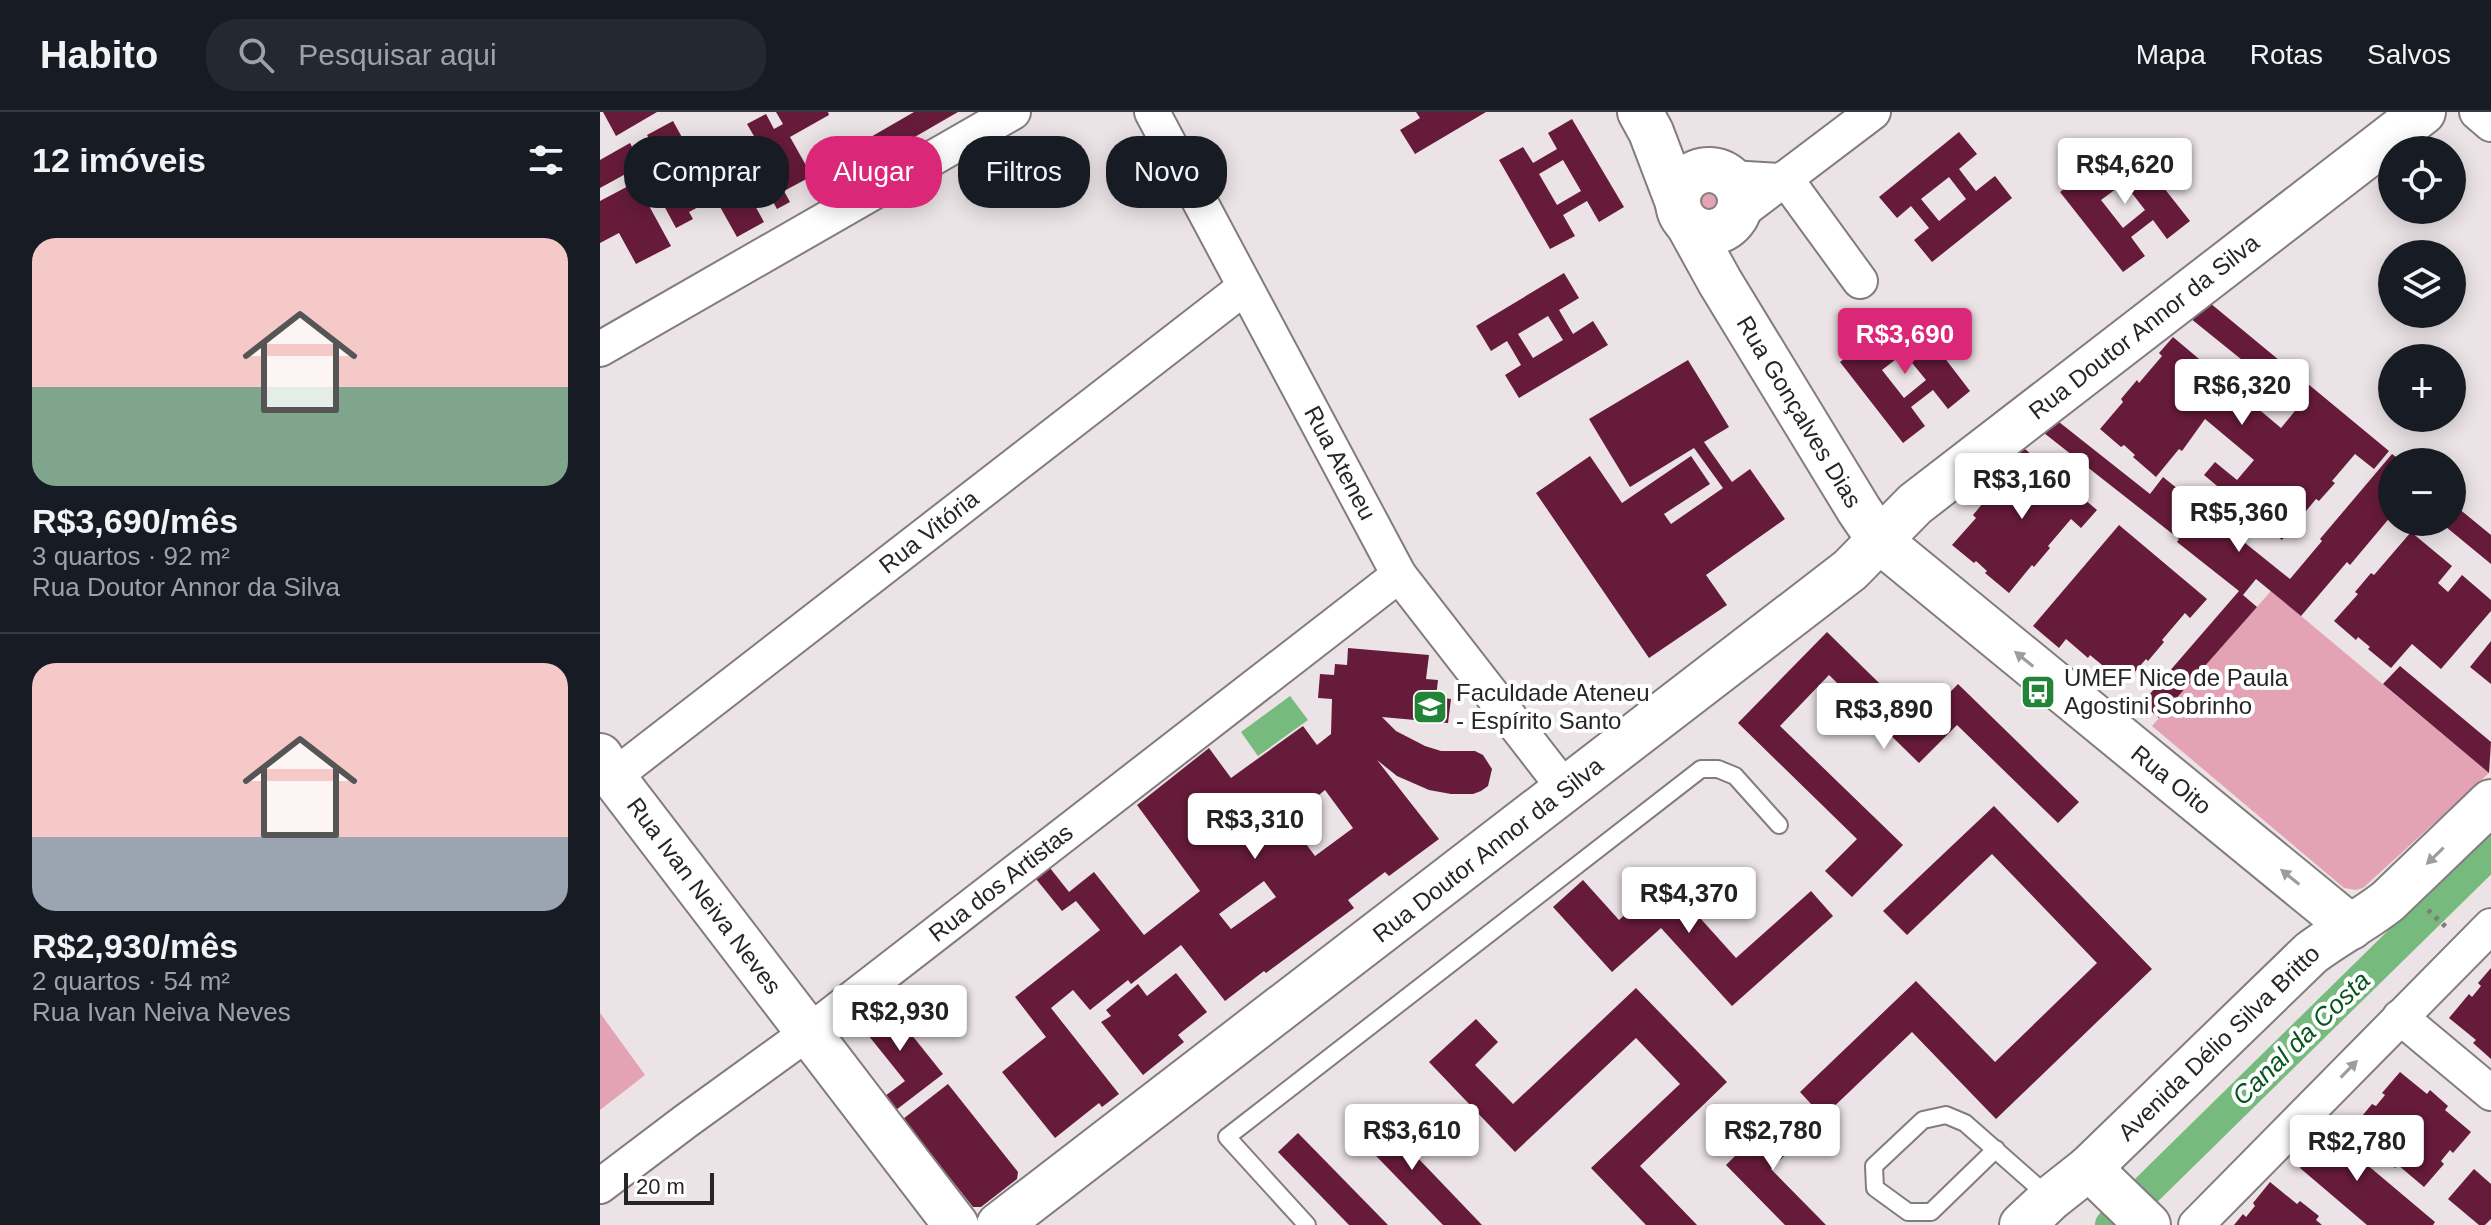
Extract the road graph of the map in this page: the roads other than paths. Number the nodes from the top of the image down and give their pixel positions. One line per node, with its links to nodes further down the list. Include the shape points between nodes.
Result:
1 (1013, 112): 12 (street)
2 (1152, 112): 11 (street, Rua Ateneu)
3 (1873, 112): 8 (street)
4 (2423, 112): 13 (street, Rua Doutor Annor da Silva, via 1915,504)
5 (2477, 112): 7 (street)
6 (1646, 122): 9 (street, Rua Gonçalves Dias)
7 (2491, 124)
8 (1783, 179): 9 (street); 10 (street)
9 (1712, 202): 13 (street, Rua Gonçalves Dias, via 1720,282)
10 (1860, 281)
11 (1245, 287): 14 (street, Rua Ateneu); 15 (street, Rua Vitória)
12 (600, 349)
13 (1880, 541): 16 (street, Rua Doutor Annor da Silva, via 1850,570); 20 (street, Rua Oito, one-way to 13)
14 (1399, 575): 16 (street, Rua Ateneu); 22 (street, Rua dos Artistas)
15 (607, 766): 22 (street, Rua Ivan Neiva Neves)
16 (1566, 790): 30 (street, Rua Doutor Annor da Silva)
17 (2491, 802): 20 (street, Avenida Délio Silva Britto, one-way to 20, via 2388,901)
18 (1779, 825): 31 (lane, via 1735,776 1701,769 1227,1137)
19 (2491, 926): 21 (street)
20 (2351, 927): 25 (street, Avenida Délio Silva Britto, via 2311,953)
21 (2400, 1017): 23 (street); 32 (street, one-way to 21)
22 (809, 1032): 26 (street, Rua dos Artistas); 29 (street, Rua Ivan Neiva Neves)
23 (2491, 1093)
24 (1996, 1149): 24 (lane, via 1965,1123 1946,1115 1923,1120 1874,1166 1875,1188 1908,1212 1931,1212); 27 (lane)
25 (2101, 1179): 27 (street, Avenida Délio Silva Britto); 28 (street)
26 (600, 1186)
27 (2036, 1212)
28 (2148, 1224)
29 (956, 1225)
30 (999, 1225)
31 (1307, 1225)
32 (2196, 1225)

